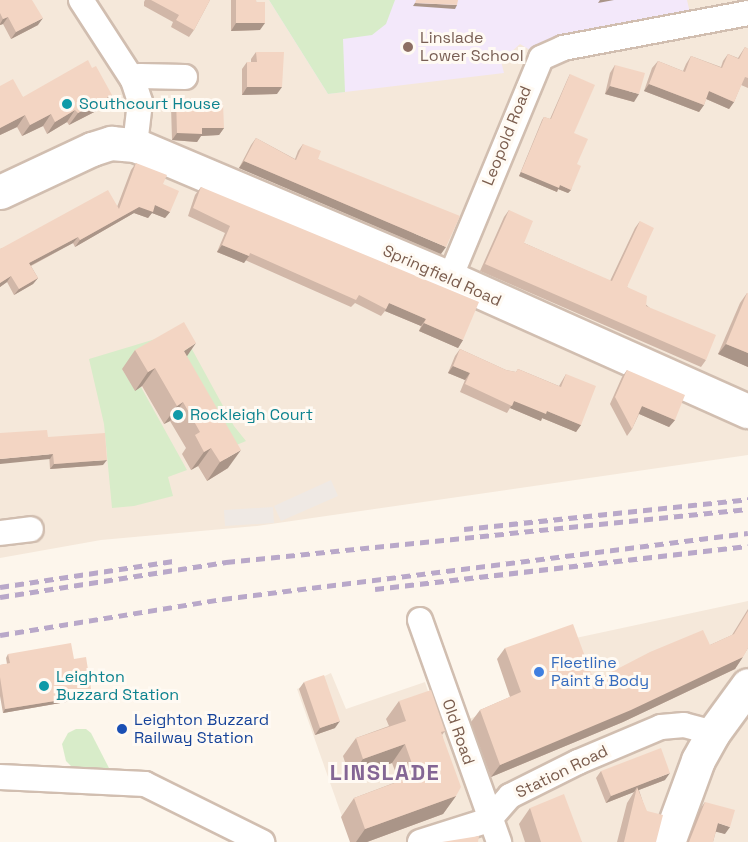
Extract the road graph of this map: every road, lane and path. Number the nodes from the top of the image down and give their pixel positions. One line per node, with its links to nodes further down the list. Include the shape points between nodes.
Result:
1 (81, 0): 4 (street)
2 (748, 13): 7 (street, Leopold Road, via 563,48 541,58)
3 (185, 76): 4 (street, via 140,76)
4 (133, 80): 5 (street, via 140,102)
5 (135, 145): 6 (street, via 111,143 92,149); 7 (street, Springfield Road)
6 (0, 192)
7 (450, 278): 8 (street, Springfield Road)
8 (748, 411)
9 (31, 529): 10 (street)
10 (0, 533)
11 (420, 620): 15 (street, Old Road)
12 (748, 686): 13 (street)
13 (713, 732): 15 (street, Station Road, via 684,725 661,727 578,762 510,796); 19 (street, via 698,760)
14 (0, 777): 16 (street, via 145,784)
15 (487, 831): 17 (street); 18 (street, Old Road)
16 (262, 842)
17 (420, 842)
18 (499, 842)
19 (668, 842)

